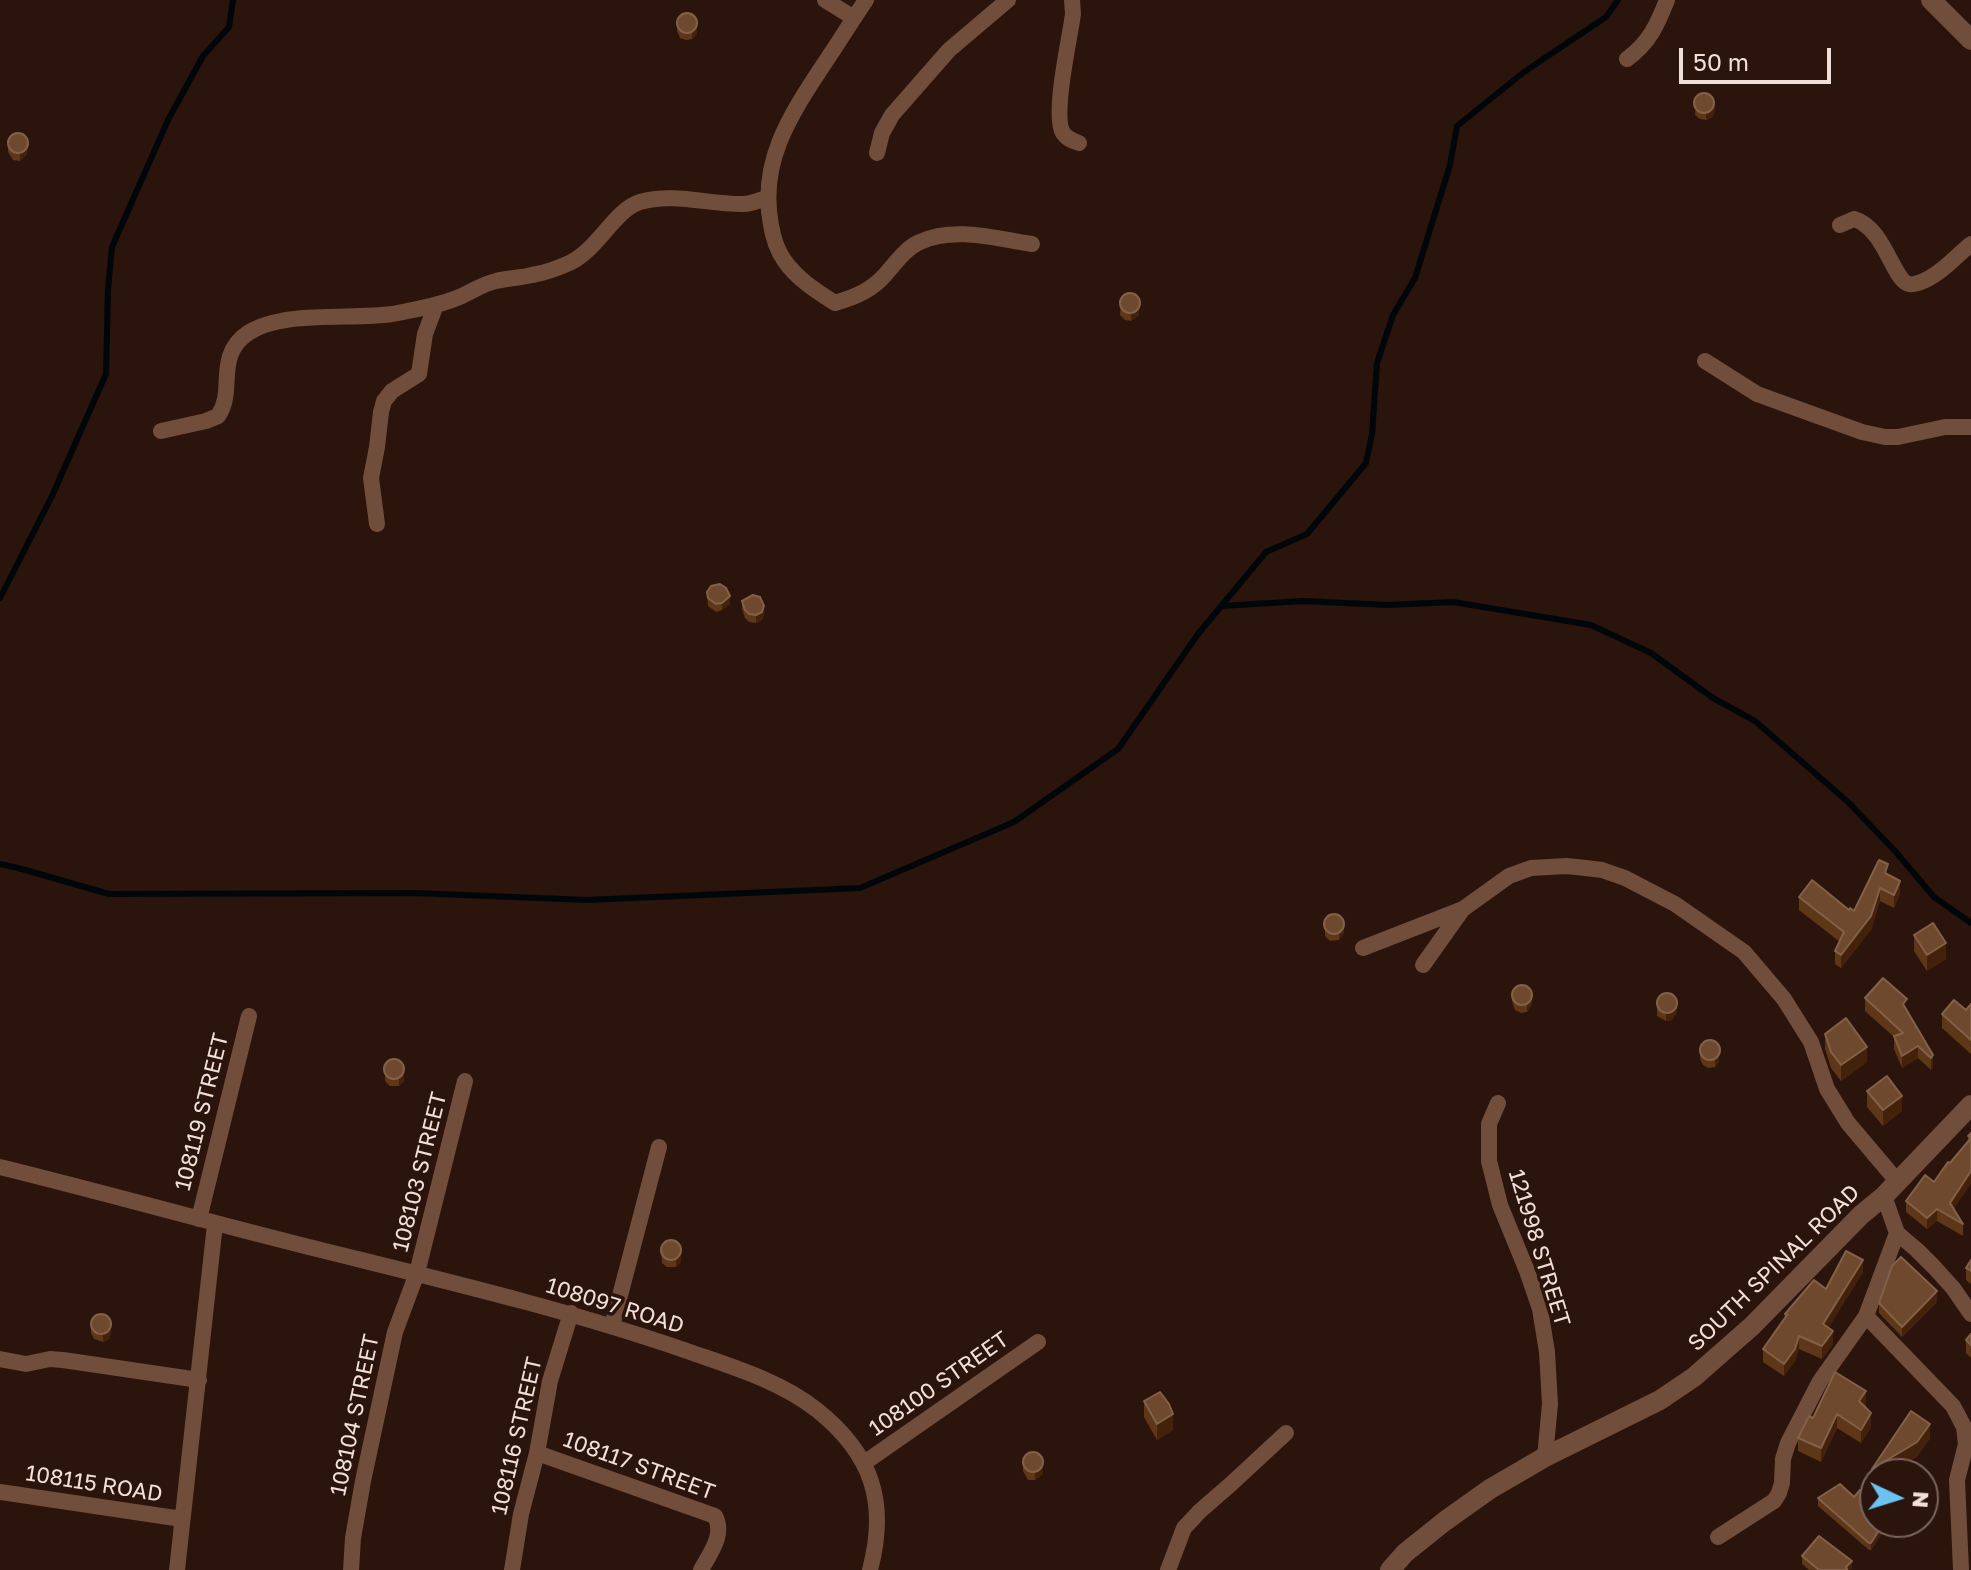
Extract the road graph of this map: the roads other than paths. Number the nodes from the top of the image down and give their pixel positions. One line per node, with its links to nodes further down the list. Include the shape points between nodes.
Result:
1 (825, 0): 7 (street)
2 (866, 0): 7 (street)
3 (1008, 0): 11 (street, via 949,50 892,115)
4 (1072, 0): 10 (street, via 1059,108 1063,132)
5 (1667, 0): 9 (street, via 1655,30)
6 (1931, 0): 8 (street)
7 (854, 18): 12 (street, via 794,110 772,161)
8 (1971, 40)
9 (1627, 59)
10 (1079, 143)
11 (877, 153)
12 (767, 198): 14 (street, via 782,258 835,303 862,294 919,242 965,234); 16 (street, via 747,204 641,201 572,263 496,281)
13 (1840, 225): 15 (street, via 1854,219 1873,230 1909,285 1934,275)
14 (1032, 244)
15 (1971, 244)
16 (436, 305): 19 (street, via 261,328 248,334 230,355 218,416); 20 (street, via 419,374 392,391 381,412 371,478)
17 (1705, 361): 18 (street, via 1757,394 1862,432 1898,437)
18 (1971, 427)
19 (161, 431)
20 (377, 524)
21 (1463, 909): 22 (street); 23 (street); 30 (street, via 1509,876 1531,868 1566,866 1602,870 1675,904 1744,952 1784,999 1811,1042 1827,1089)
22 (1363, 948)
23 (1423, 965)
24 (249, 1016): 31 (street, 108119 STREET)
25 (465, 1081): 34 (street, 108103 STREET)
26 (1498, 1103): 44 (street, 121998 STREET, via 1489,1124 1489,1161 1540,1309 1550,1404)
27 (1971, 1105): 30 (street, SOUTH SPINAL ROAD)
28 (659, 1147): 38 (street)
29 (0, 1167): 31 (street, 108097 ROAD)
30 (1890, 1188): 33 (street); 44 (street, SOUTH SPINAL ROAD, via 1694,1377 1660,1400)
31 (199, 1219): 32 (street, 108097 ROAD)
32 (215, 1224): 34 (street, 108097 ROAD); 41 (street)
33 (1897, 1233): 36 (street, via 1934,1267); 37 (street)
34 (417, 1273): 35 (street, 108097 ROAD); 50 (street, 108104 STREET, via 384,1378)
35 (571, 1313): 38 (street, 108097 ROAD); 43 (street, 108116 STREET, via 550,1381)
36 (1971, 1314)
37 (1866, 1316): 48 (street, via 1820,1381 1788,1443 1774,1501); 56 (street, via 1953,1406 1964,1427 1966,1444 1957,1480)
38 (612, 1326): 45 (street, 108097 ROAD, via 772,1382 815,1408)
39 (1038, 1342): 45 (street, 108100 STREET)
40 (0, 1359): 41 (street, via 26,1364 63,1360)
41 (199, 1380): 47 (street)
42 (1286, 1433): 54 (street, via 1184,1528)
43 (537, 1453): 51 (street, 108116 STREET); 52 (street, 108117 STREET, via 715,1516 719,1533)
44 (1545, 1457): 55 (street, SOUTH SPINAL ROAD, via 1445,1521)
45 (864, 1463): 53 (street, 108097 ROAD, via 878,1516)
46 (0, 1492): 47 (street, 108115 ROAD)
47 (182, 1519): 49 (street)
48 (1718, 1537)
49 (177, 1570)
50 (351, 1570)
51 (512, 1570)
52 (701, 1570)
53 (870, 1570)
54 (1168, 1570)
55 (1390, 1570)
56 (1961, 1570)

